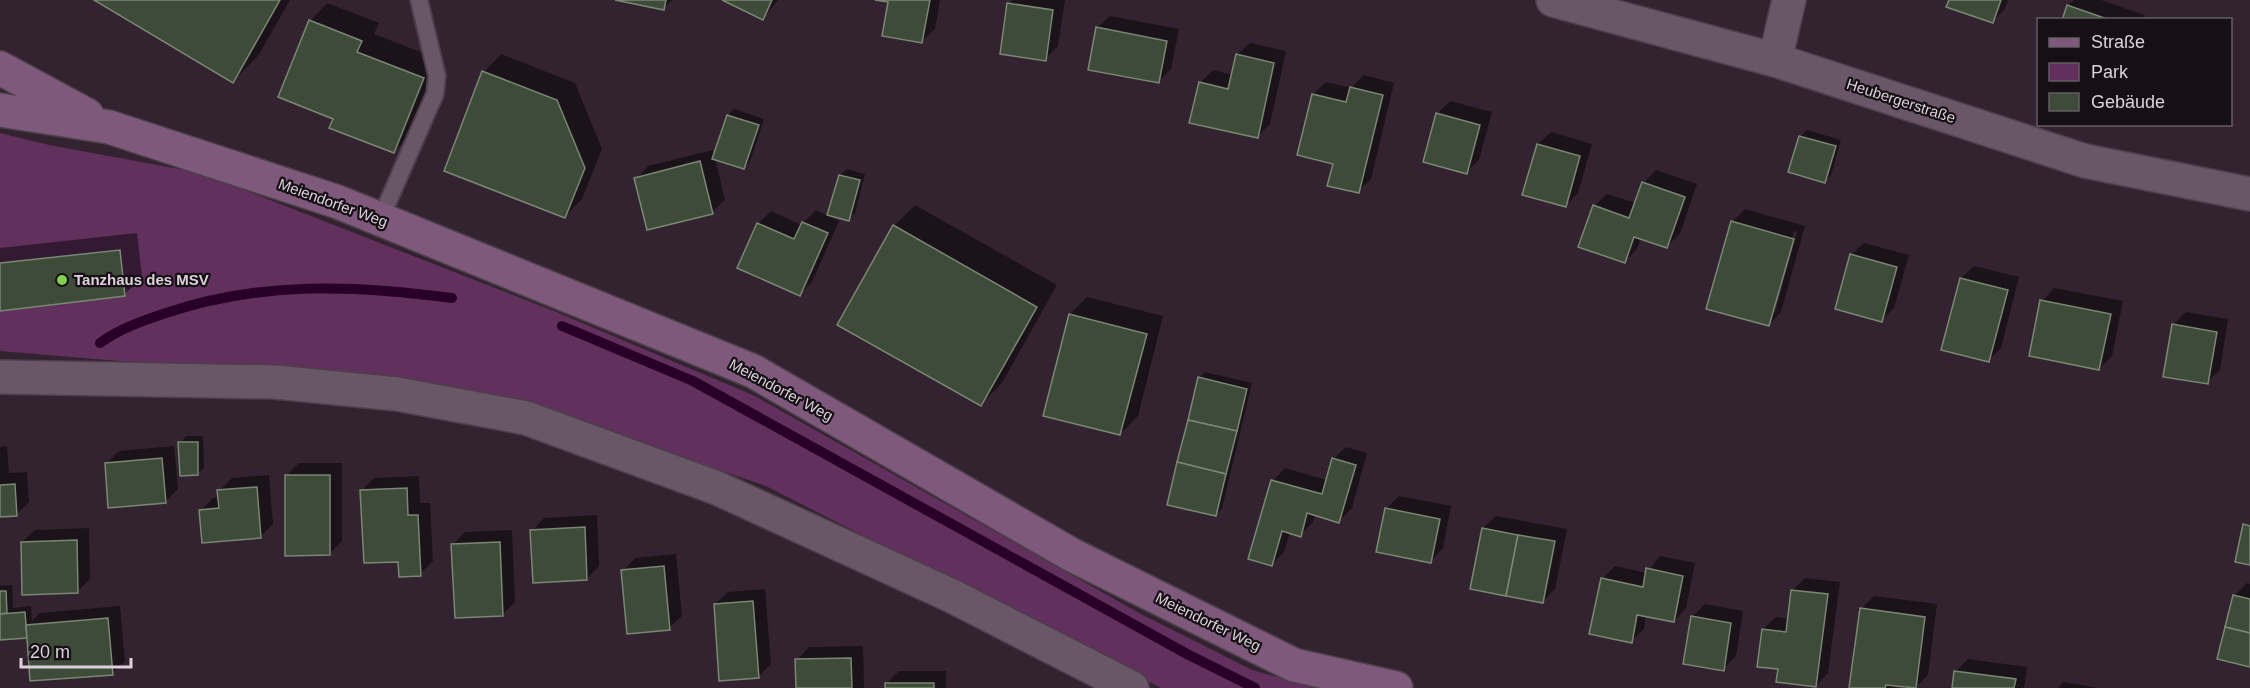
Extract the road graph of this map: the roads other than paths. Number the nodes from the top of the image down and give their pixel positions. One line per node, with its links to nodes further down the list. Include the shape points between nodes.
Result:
1 (419, 0): 9 (lane, via 437,76 435,94)
2 (1553, 0): 4 (street, Heubergerstraße)
3 (1789, 0): 4 (street)
4 (1775, 60): 8 (street, Heubergerstraße, via 2085,161)
5 (0, 68): 7 (street)
6 (0, 110): 7 (street)
7 (110, 127): 9 (street, Meiendorfer Weg, via 338,202)
8 (2250, 194)
9 (380, 220): 12 (street, Meiendorfer Weg, via 753,371 1072,555 1294,665)
10 (0, 377): 11 (street, via 275,382 397,394 526,418 717,488 952,596)
11 (1132, 688)
12 (1396, 688)

